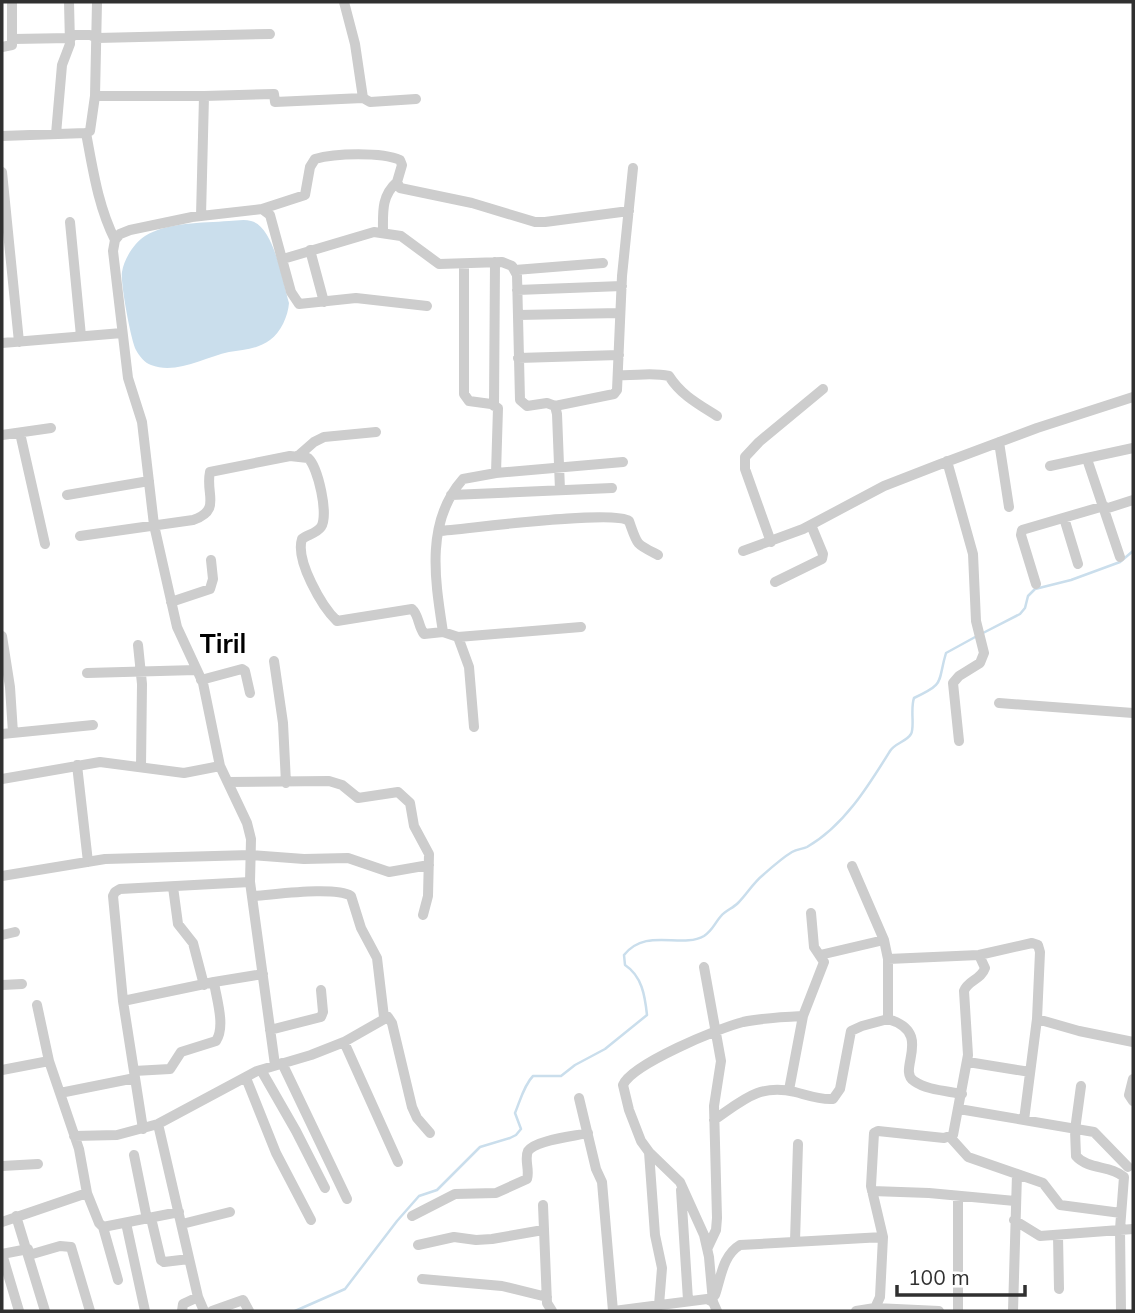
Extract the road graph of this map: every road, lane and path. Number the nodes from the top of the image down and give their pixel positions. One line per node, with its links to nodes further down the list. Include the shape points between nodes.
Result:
1 (12, 2): 6 (street)
2 (69, 2): 7 (street)
3 (97, 2): 8 (street)
4 (344, 2): 12 (street)
5 (270, 34): 8 (street)
6 (13, 38): 7 (street); 9 (street, via 12,45)
7 (71, 38): 8 (street); 15 (street, via 62,65)
8 (97, 38): 10 (street)
9 (2, 47)
10 (95, 96): 11 (street); 14 (street, via 92,128)
11 (204, 96): 12 (street, via 274,94 275,102); 22 (street)
12 (363, 98): 13 (street, via 370,102)
13 (415, 99)
14 (86, 133): 15 (street); 25 (street, via 99,201)
15 (56, 134): 16 (street)
16 (2, 136)
17 (633, 168): 21 (street)
18 (2, 172): 32 (street)
19 (397, 182): 20 (street, via 402,165 398,158 324,156 312,162 305,195); 21 (street, via 405,190 535,222); 24 (street, via 384,202)
20 (262, 209): 22 (street); 27 (street, via 270,215)
21 (629, 211): 33 (street)
22 (201, 216): 25 (street, via 130,230)
23 (70, 222): 40 (street)
24 (383, 233): 26 (street, via 366,233); 30 (street, via 409,240 439,264)
25 (115, 240): 39 (street)
26 (310, 250): 27 (street); 35 (street)
27 (283, 259): 35 (street, via 291,292 299,304)
28 (495, 262): 30 (street); 31 (street, via 507,263); 48 (street)
29 (603, 263): 31 (street)
30 (464, 264): 48 (street, via 464,394 470,401)
31 (515, 270): 34 (street)
32 (7, 271): 41 (street)
33 (622, 286): 34 (street); 37 (street)
34 (517, 290): 38 (street)
35 (324, 302): 36 (street, via 356,298)
36 (428, 306)
37 (620, 313): 38 (street); 43 (street)
38 (517, 315): 44 (street)
39 (122, 333): 40 (street); 64 (street, via 128,378 142,422)
40 (81, 335): 41 (street)
41 (19, 342): 42 (street)
42 (2, 343)
43 (619, 355): 44 (street); 45 (street)
44 (518, 358): 49 (street, via 523,404)
45 (618, 376): 49 (street, via 614,394); 50 (street, via 652,372 669,376 677,389)
46 (824, 389): 77 (street, via 745,457)
47 (1133, 397): 55 (street)
48 (494, 406): 63 (street, via 499,411)
49 (555, 406): 61 (street)
50 (717, 416)
51 (51, 428): 53 (street)
52 (376, 432): 57 (street, via 324,437)
53 (20, 433): 54 (street); 78 (street)
54 (2, 435)
55 (999, 442): 59 (street); 70 (street)
56 (1133, 448): 58 (street)
57 (298, 456): 74 (street, via 210,472 207,513 193,520); 88 (street, via 308,458 315,467 324,513 319,530 302,539 302,556 312,584 333,616 343,621 412,609 424,634)
58 (1087, 458): 62 (street); 71 (street)
59 (947, 461): 73 (street, via 884,486); 102 (street, via 973,554 984,653 983,659 953,684)
60 (623, 462): 61 (street)
61 (561, 466): 63 (street); 66 (street)
62 (1050, 466)
63 (496, 473): 68 (street, via 467,477)
64 (149, 481): 67 (street); 74 (street)
65 (612, 488): 66 (street)
66 (561, 490): 68 (street)
67 (67, 495)
68 (451, 495): 75 (street)
69 (1133, 500): 71 (street)
70 (1009, 507)
71 (1104, 508): 72 (street); 81 (street)
72 (1064, 518): 83 (street); 85 (street, via 1021,532)
73 (811, 524): 77 (street); 84 (street, via 822,559)
74 (154, 525): 76 (street); 86 (street)
75 (439, 531): 80 (street, via 620,517 629,522 639,545); 88 (street, via 434,564)
76 (80, 536)
77 (771, 542): 79 (street)
78 (45, 544)
79 (743, 551)
80 (658, 555)
81 (1120, 557)
82 (211, 560): 86 (street, via 210,589)
83 (1078, 564)
84 (775, 582)
85 (1036, 583)
86 (171, 602): 95 (street)
87 (582, 627): 90 (street)
88 (438, 633): 90 (street)
89 (2, 636): 101 (street, via 10,687)
90 (458, 637): 100 (street, via 469,667)
91 (138, 645): 93 (street)
92 (274, 662): 108 (street)
93 (141, 671): 94 (street); 95 (street); 105 (street)
94 (86, 673)
95 (199, 675): 96 (street, via 242,669); 104 (street)
96 (250, 693)
97 (999, 703): 98 (street)
98 (1133, 713)
99 (93, 725): 101 (street)
100 (474, 727)
101 (7, 733)
102 (959, 741)
103 (77, 765): 105 (street, via 100,762); 106 (street); 110 (street)
104 (220, 766): 105 (street, via 184,773); 107 (street)
105 (141, 767)
106 (2, 779)
107 (228, 782): 108 (street); 109 (street, via 247,823)
108 (286, 783): 111 (street, via 335,782 363,798 402,794 412,808)
109 (251, 855): 110 (street); 111 (street, via 348,858 389,872); 114 (street)
110 (88, 862): 113 (street)
111 (429, 865): 118 (street)
112 (852, 866): 121 (street)
113 (2, 876)
114 (250, 882): 115 (street); 116 (street)
115 (173, 887): 127 (street, via 178,925 193,943); 131 (street, via 115,892)
116 (252, 896): 126 (street); 134 (street, via 343,892 351,896 377,958)
117 (811, 913): 122 (street, via 814,947)
118 (423, 915)
119 (15, 932): 120 (street)
120 (2, 935)
121 (884, 940): 122 (street); 124 (street)
122 (820, 955): 133 (street, via 822,969)
123 (979, 955): 124 (street); 135 (street, via 1038,945); 142 (street, via 984,972 964,991)
124 (888, 959): 136 (street)
125 (704, 967): 137 (street)
126 (263, 974): 127 (street); 138 (street)
127 (209, 983): 131 (street); 147 (street, via 219,1037 181,1052 170,1069)
128 (22, 984): 129 (street)
129 (2, 985)
130 (321, 990): 138 (street, via 321,1017)
131 (122, 1001): 147 (street)
132 (37, 1005): 141 (street)
133 (803, 1016): 137 (street); 151 (street)
134 (384, 1017): 139 (street); 162 (street, via 392,1023 414,1114)
135 (1037, 1018): 140 (street); 146 (street)
136 (888, 1019): 151 (street, via 851,1031 836,1097 829,1100); 153 (street, via 905,1025 911,1035 910,1078)
137 (717, 1029): 157 (street, via 721,1061); 167 (street, via 625,1081 628,1110)
138 (270, 1030): 143 (street)
139 (344, 1042): 143 (street); 169 (street)
140 (1133, 1042)
141 (49, 1061): 144 (street); 152 (street)
142 (968, 1062): 146 (street); 153 (street)
143 (278, 1064): 145 (street); 179 (street)
144 (2, 1070)
145 (261, 1070): 148 (street); 175 (street)
146 (1030, 1072): 158 (street)
147 (134, 1075): 152 (street); 160 (street)
148 (246, 1077): 159 (street); 188 (street, via 276,1153)
149 (1133, 1079): 155 (street, via 1129,1095)
150 (1081, 1086): 161 (street)
151 (789, 1090): 157 (street, via 759,1091)
152 (60, 1093): 164 (street)
153 (962, 1094): 156 (street)
154 (579, 1098): 163 (street)
155 (1133, 1101)
156 (959, 1109): 158 (street); 165 (street)
157 (713, 1120): 201 (street, via 717,1218)
158 (1024, 1120): 161 (street)
159 (158, 1124): 160 (street); 182 (street)
160 (144, 1129): 164 (street)
161 (1075, 1130): 172 (street, via 1097,1133); 184 (street, via 1078,1160 1123,1175)
162 (430, 1133)
163 (588, 1133): 186 (street, via 530,1148 529,1173 521,1182 496,1193 455,1194); 223 (street, via 604,1195)
164 (74, 1136): 177 (street)
165 (950, 1137): 173 (street, via 968,1157); 176 (street, via 874,1133)
166 (798, 1144): 199 (street)
167 (649, 1152): 174 (street); 211 (street, via 662,1268)
168 (134, 1155): 187 (street)
169 (398, 1162)
170 (38, 1164): 171 (street)
171 (2, 1166)
172 (1128, 1167)
173 (1017, 1174): 180 (street); 184 (street, via 1043,1183 1060,1205)
174 (680, 1182): 201 (street); 210 (street)
175 (325, 1188)
176 (872, 1191): 178 (street); 198 (street)
177 (87, 1193): 185 (street); 193 (street)
178 (958, 1195): 180 (street); 226 (street)
179 (348, 1199)
180 (1015, 1201): 189 (street)
181 (543, 1205): 196 (street)
182 (179, 1212): 187 (street); 192 (street)
183 (230, 1212): 192 (street)
184 (1121, 1213): 194 (street)
185 (16, 1216): 190 (street); 202 (street)
186 (412, 1216)
187 (149, 1218): 191 (street); 204 (street, via 161,1260)
188 (311, 1220)
189 (1014, 1220): 197 (street, via 1040,1236); 227 (street)
190 (2, 1222)
191 (125, 1223): 193 (street); 217 (street)
192 (182, 1224): 204 (street)
193 (103, 1227): 206 (street)
194 (1120, 1229): 195 (street); 197 (street); 228 (street)
195 (1133, 1229)
196 (543, 1230): 200 (street, via 492,1239 454,1237); 209 (street)
197 (1058, 1235): 207 (street)
198 (883, 1237): 199 (street); 213 (street)
199 (795, 1241): 212 (street, via 740,1245 732,1250)
200 (418, 1245)
201 (708, 1247): 212 (street)
202 (28, 1252): 203 (street); 215 (street); 216 (street, via 71,1247)
203 (2, 1254): 214 (street)
204 (190, 1259): 208 (street)
205 (422, 1279): 209 (street, via 502,1286)
206 (118, 1280)
207 (1059, 1289)
208 (198, 1297): 218 (street, via 183,1304); 219 (street)
209 (547, 1297): 222 (street)
210 (688, 1300): 211 (street); 212 (street, via 707,1298)
211 (659, 1305): 223 (street)
212 (715, 1307)
213 (878, 1309): 224 (street); 225 (street)
214 (19, 1311)
215 (45, 1311)
216 (90, 1311)
217 (145, 1311)
218 (182, 1311)
219 (204, 1311)
220 (212, 1311): 221 (street, via 239,1300 246,1302)
221 (249, 1311)
222 (552, 1311)
223 (613, 1311)
224 (856, 1311)
225 (939, 1311)
226 (958, 1311)
227 (1013, 1311)
228 (1121, 1311)

